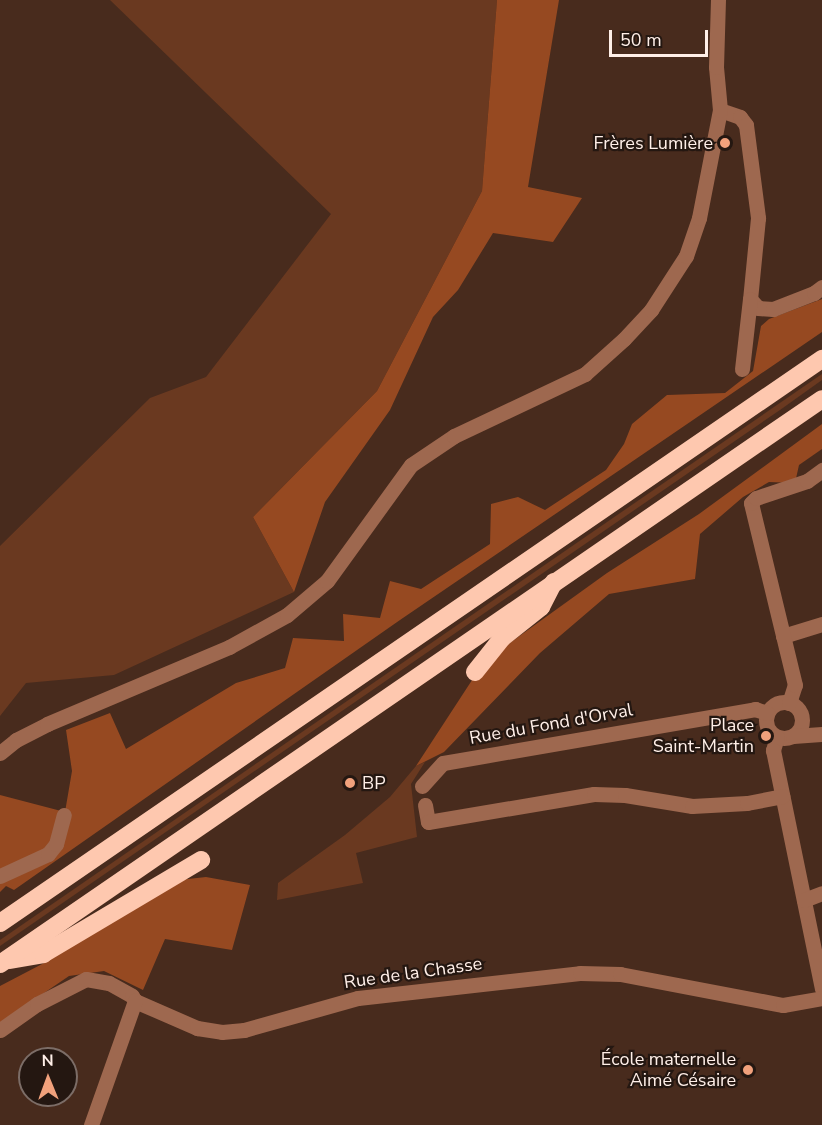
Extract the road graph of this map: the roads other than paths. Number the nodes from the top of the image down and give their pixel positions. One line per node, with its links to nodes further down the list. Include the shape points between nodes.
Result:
1 (718, 0): 2 (street, via 716,58)
2 (720, 110): 4 (street, via 740,117 747,131 758,226); 12 (street, via 699,218 686,256 651,310 585,374 454,436 411,465 327,581 287,615)
3 (822, 287): 4 (street, via 773,309 758,308)
4 (750, 299): 6 (street)
5 (822, 359): 29 (highway)
6 (742, 369)
7 (822, 399): 9 (highway)
8 (822, 471): 11 (street, via 751,503)
9 (556, 579): 13 (highway, via 541,607 502,638); 30 (highway)
10 (822, 624): 11 (street)
11 (783, 636): 14 (street, via 795,685)
12 (235, 643): 19 (street, via 228,639 40,720); 20 (street, via 47,724)
13 (475, 672)
14 (789, 703): 15 (street, via 777,704); 16 (street, via 801,713)
15 (767, 713): 18 (street, via 766,726); 21 (street, Rue du Fond d'Orval, via 755,709 443,763)
16 (797, 731): 17 (street); 18 (street)
17 (822, 734)
18 (777, 737): 22 (street, via 773,750)
19 (0, 745)
20 (0, 753)
21 (422, 786)
22 (782, 796): 23 (street, via 747,803 692,806 602,794 428,822); 28 (street)
23 (425, 806)
24 (64, 815): 26 (street, via 56,844 48,855)
25 (201, 860): 30 (highway, via 43,954)
26 (0, 876)
27 (822, 893): 28 (street)
28 (804, 900): 31 (street)
29 (0, 923)
30 (1, 963)
31 (822, 989)
32 (822, 998): 33 (street, Rue de la Chasse, via 783,1005 620,974 580,973 358,998 244,1030 222,1032 197,1028)
33 (135, 1001): 34 (street, Rue de la Chasse, via 109,983 86,979); 35 (street)
34 (0, 1030)
35 (91, 1125)

